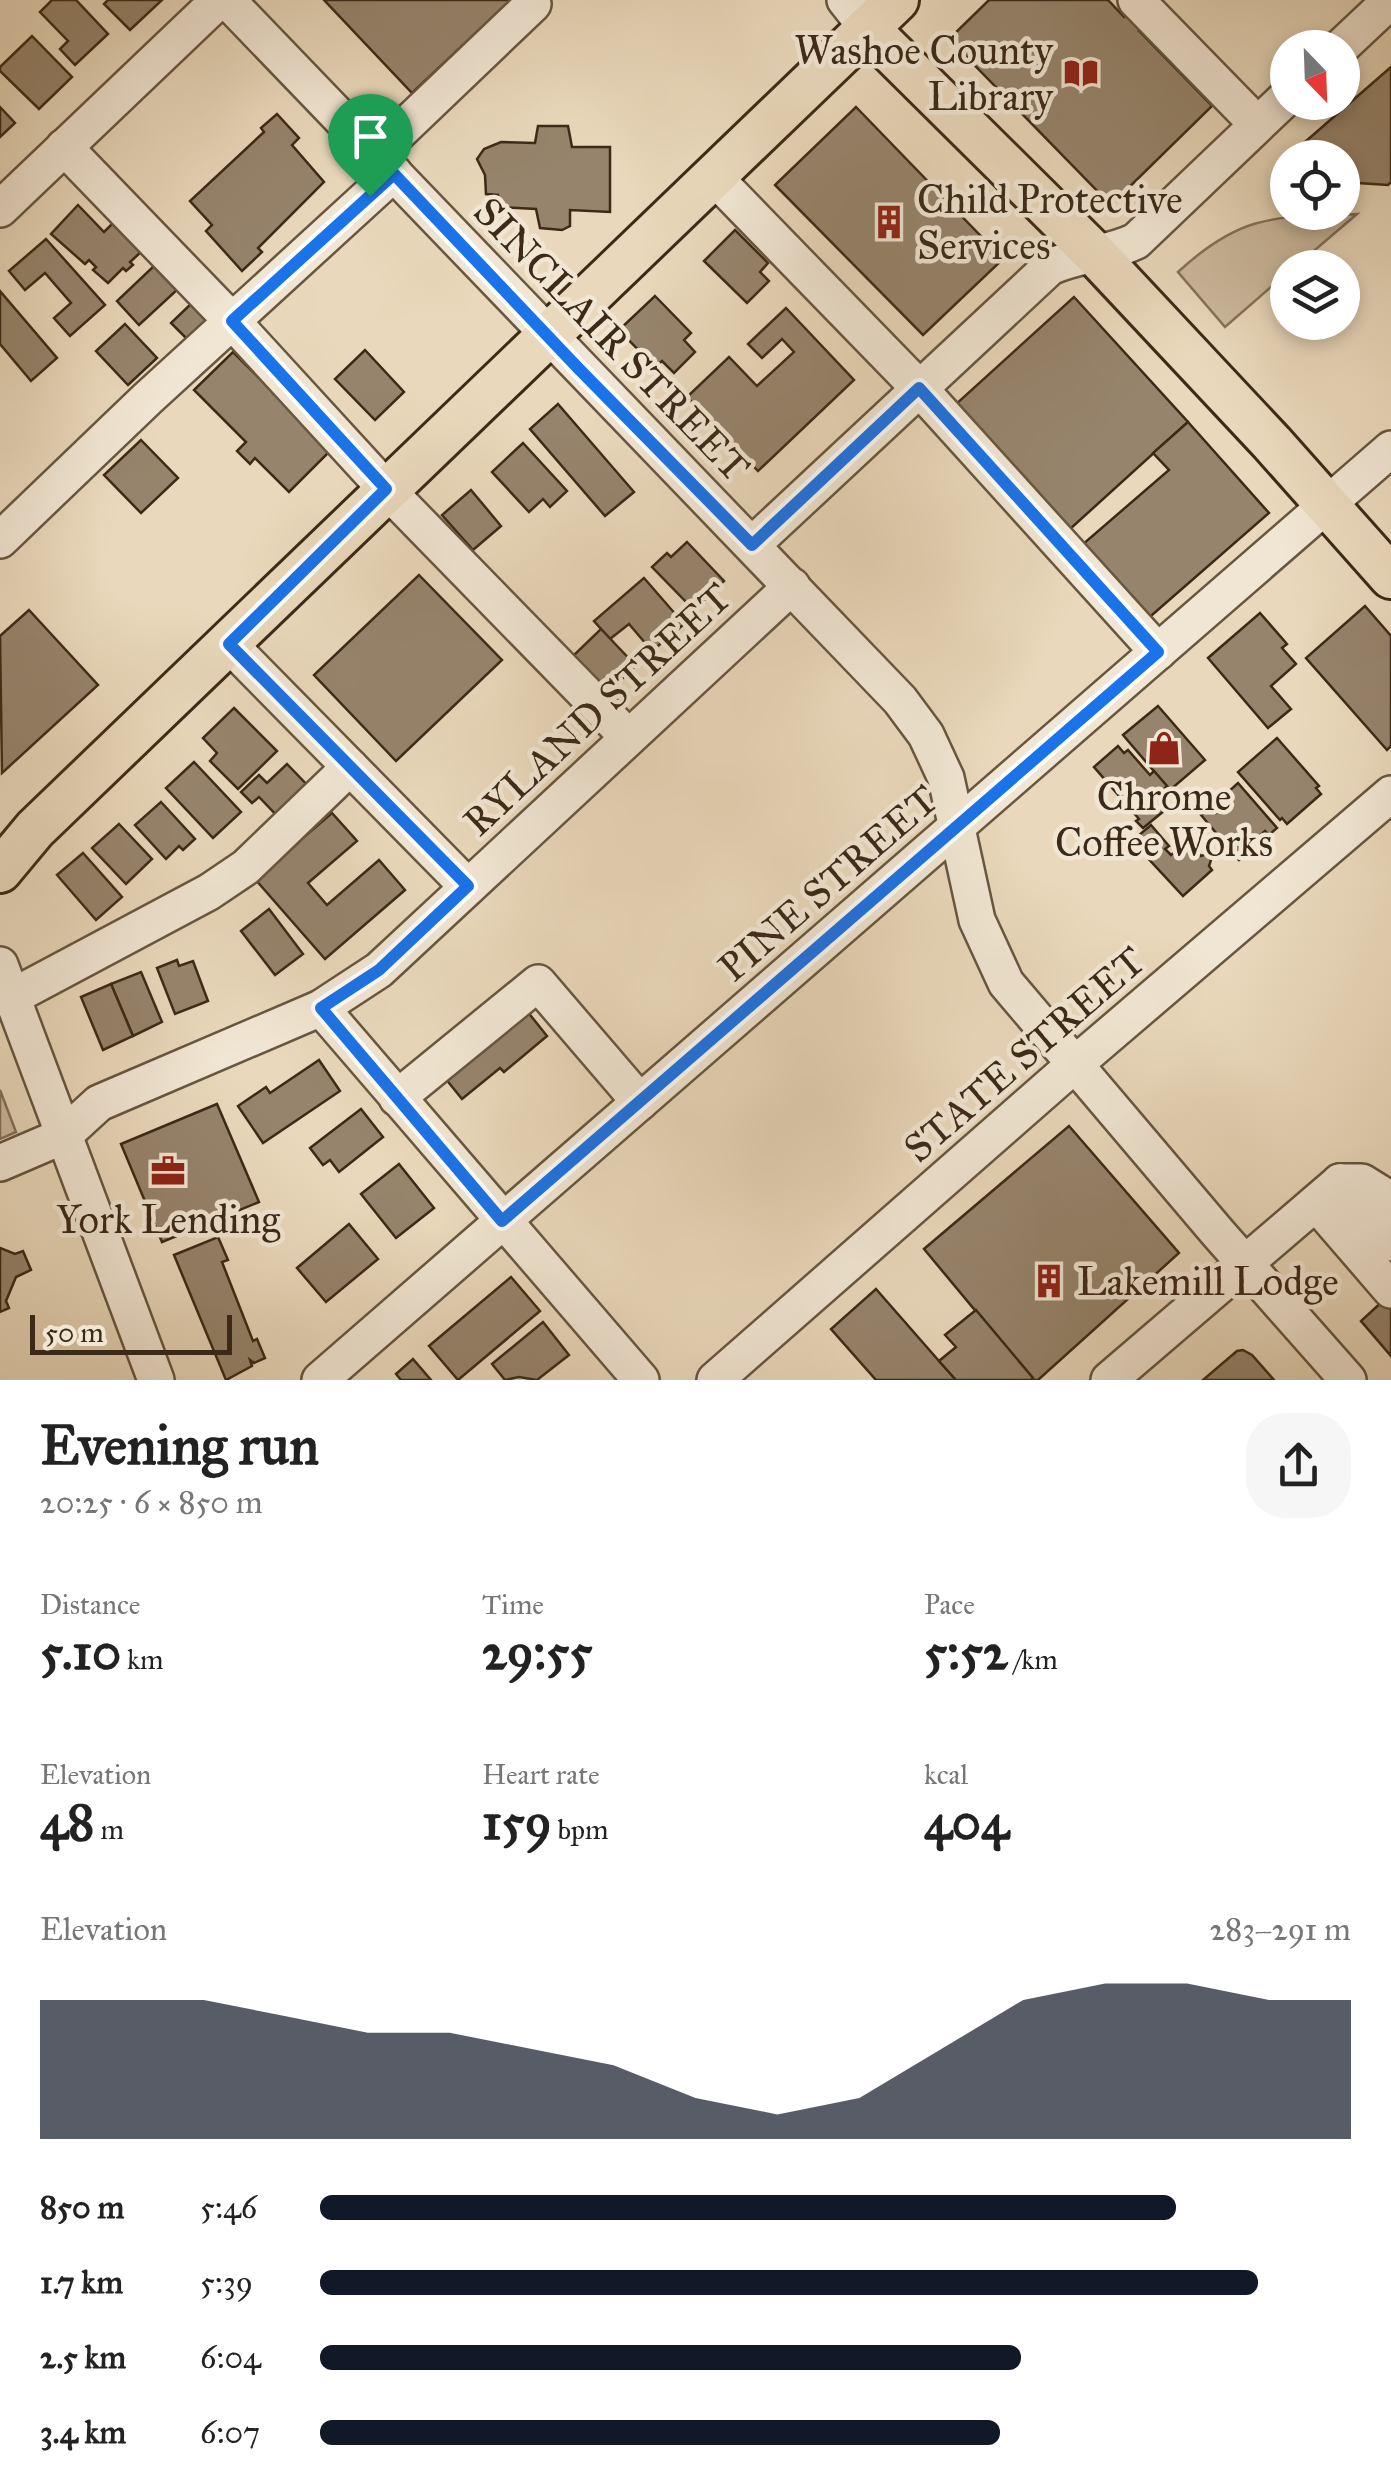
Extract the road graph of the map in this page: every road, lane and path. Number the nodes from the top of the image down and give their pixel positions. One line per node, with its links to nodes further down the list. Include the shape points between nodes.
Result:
1 (219, 0): 10 (street)
2 (227, 0): 11 (street, SINCLAIR STREET)
3 (1136, 0): 9 (street)
4 (1390, 0): 7 (street)
5 (532, 4): 11 (street)
6 (870, 10): 12 (main road); 14 (main road)
7 (1359, 30)
8 (1270, 112): 9 (street, RYLAND STREET)
9 (1257, 124): 14 (street, RYLAND STREET, via 1136,242)
10 (64, 148): 13 (street); 15 (street)
11 (385, 164): 15 (street); 16 (street, SINCLAIR STREET)
12 (713, 176): 16 (main road); 17 (street)
13 (0, 209)
14 (1095, 254): 17 (street, RYLAND STREET, via 1050,267); 20 (main road)
15 (232, 321): 19 (street); 21 (street)
16 (548, 336): 19 (main road); 22 (street, SINCLAIR STREET)
17 (919, 388): 22 (street, RYLAND STREET); 26 (street)
18 (1391, 449): 20 (street, PINE STREET)
19 (386, 489): 25 (main road); 27 (street)
20 (1326, 504): 23 (main road); 26 (street, PINE STREET)
21 (0, 540)
22 (752, 545): 24 (street, SINCLAIR STREET)
23 (1391, 577)
24 (792, 586): 27 (street, RYLAND STREET); 30 (street, SINCLAIR STREET, via 926,736)
25 (229, 644): 28 (street); 31 (main road, via 35,829)
26 (1158, 652): 30 (street, PINE STREET)
27 (628, 737): 32 (street, RYLAND STREET)
28 (350, 767): 32 (street); 33 (street, via 246,868 208,892)
29 (1391, 794): 35 (street, STATE STREET)
30 (958, 826): 35 (street, SINCLAIR STREET, via 972,898 994,961); 37 (street, PINE STREET)
31 (0, 872)
32 (468, 886): 34 (street, RYLAND STREET, via 379,970)
33 (6, 981): 38 (street)
34 (321, 1008): 36 (street); 38 (street, RYLAND STREET, via 100,1103)
35 (1074, 1065): 44 (street, SINCLAIR STREET); 49 (street, STATE STREET)
36 (396, 1098): 37 (street, via 538,983); 42 (street)
37 (640, 1102): 42 (street, PINE STREET)
38 (63, 1136): 39 (street, RYLAND STREET); 46 (street)
39 (0, 1163)
40 (1328, 1193): 41 (street, via 1362,1182); 43 (street); 44 (street); 45 (street)
41 (1391, 1200)
42 (502, 1221): 47 (street, PINE STREET); 48 (street)
43 (1391, 1243)
44 (1245, 1263): 50 (street); 51 (street, SINCLAIR STREET)
45 (1391, 1290)
46 (156, 1380)
47 (320, 1380)
48 (641, 1380)
49 (715, 1380)
50 (1109, 1380)
51 (1348, 1380)

